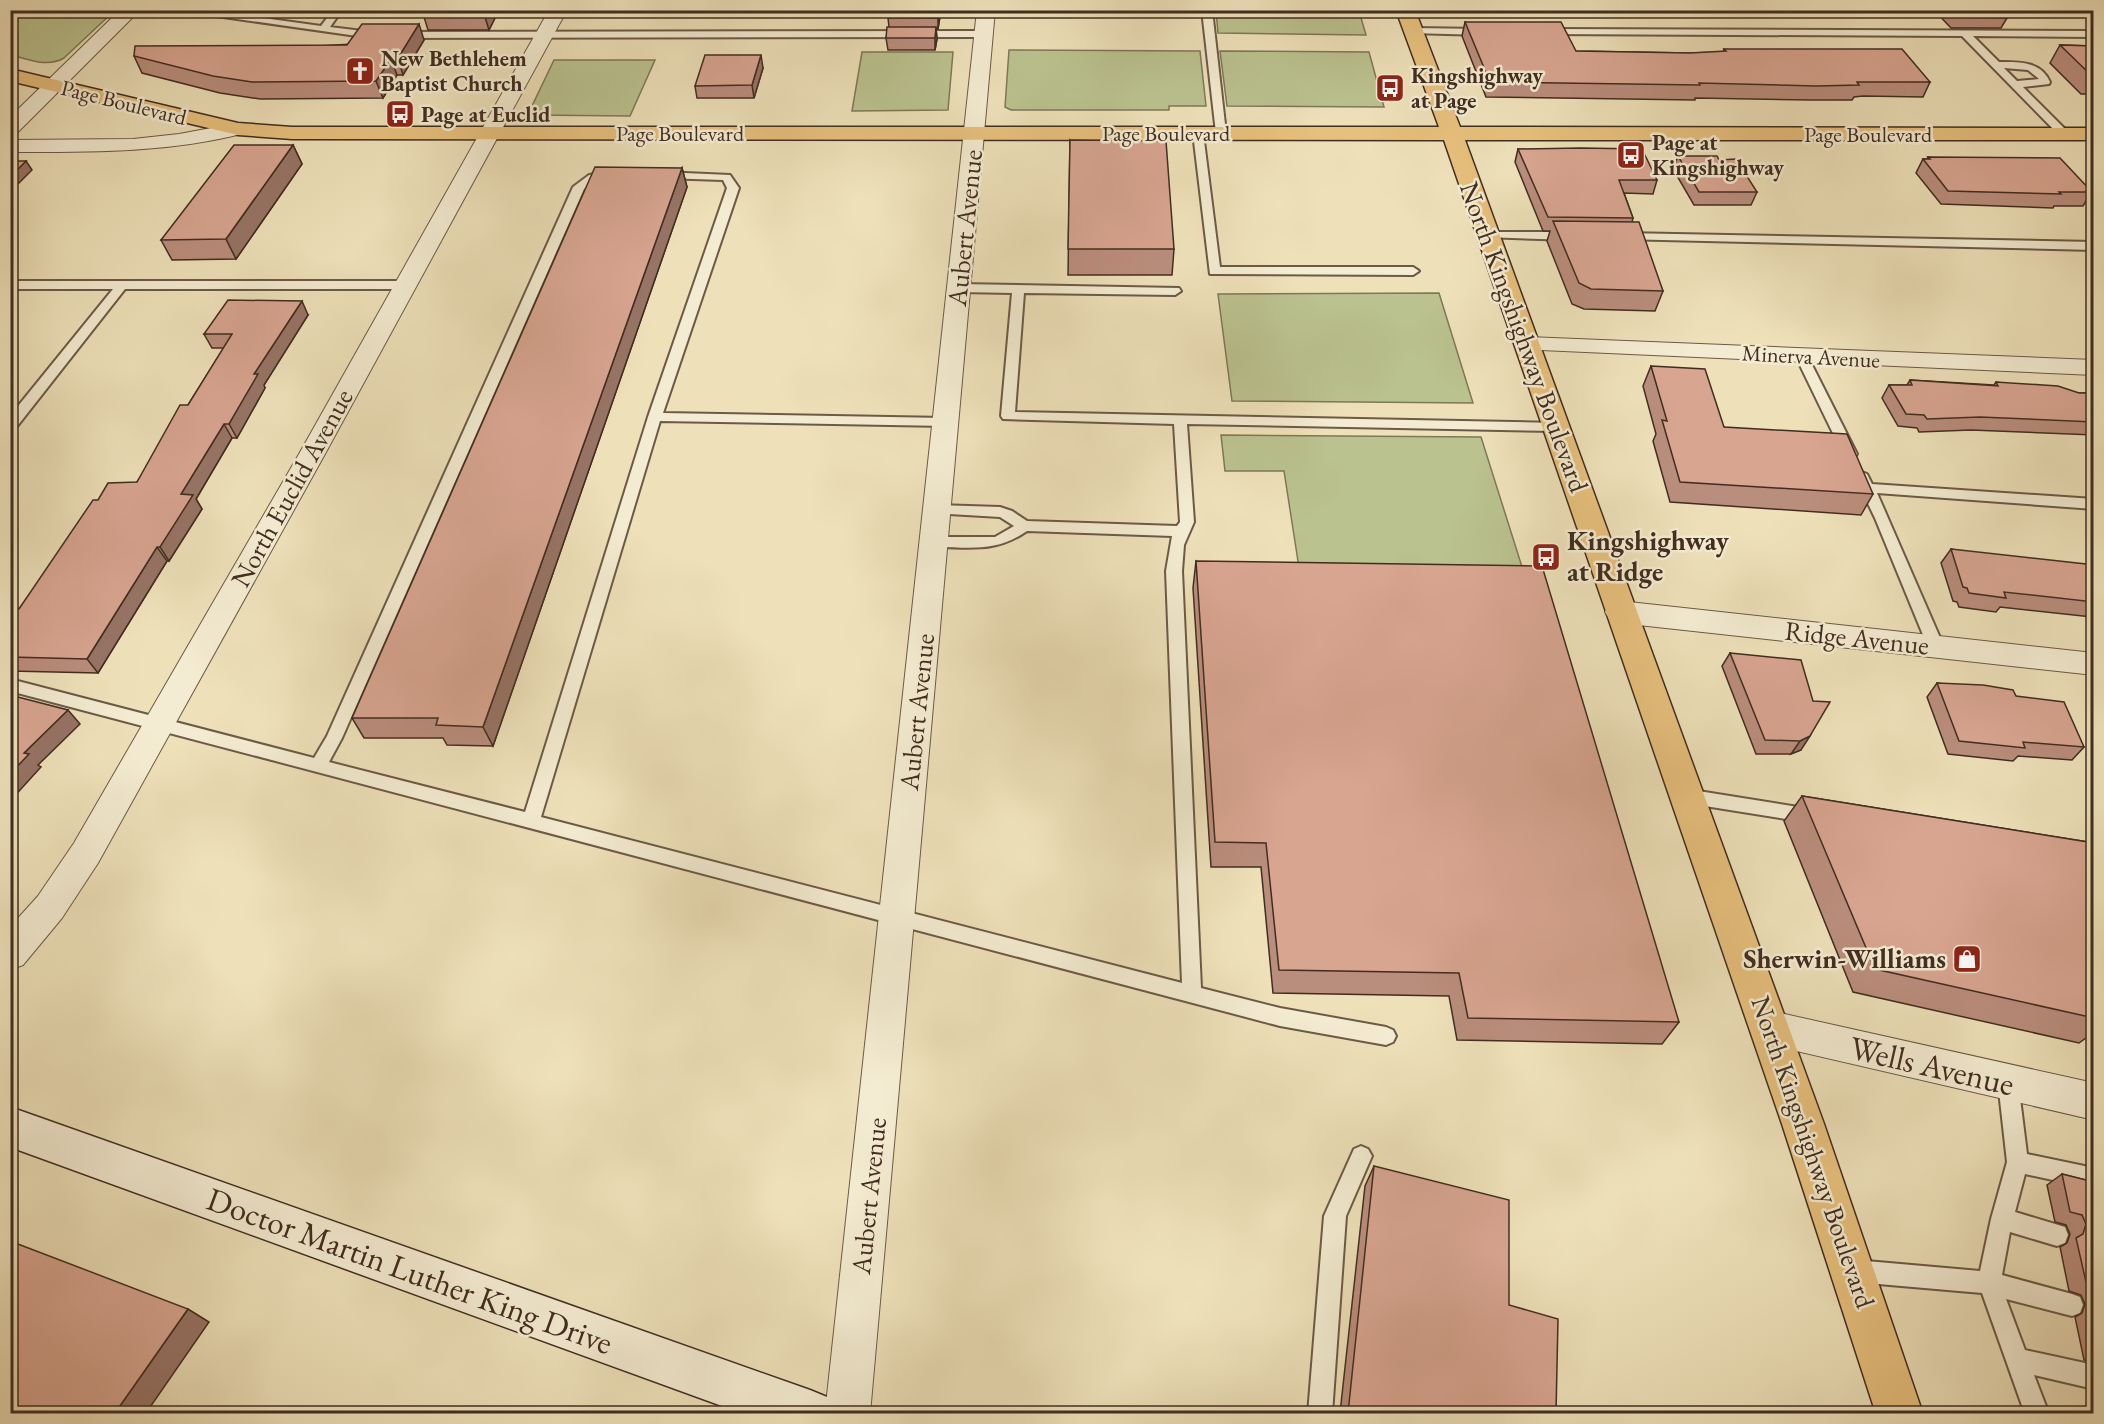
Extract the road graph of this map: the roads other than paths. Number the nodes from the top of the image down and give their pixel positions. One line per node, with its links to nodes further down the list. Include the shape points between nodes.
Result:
1 (131, 10): 18 (street)
2 (178, 10): 8 (lane)
3 (338, 10): 8 (lane)
4 (558, 10): 12 (street, North Euclid Avenue)
5 (1207, 10): 23 (lane)
6 (1405, 10): 9 (main road, North Kingshighway Boulevard)
7 (985, 22): 12 (lane); 25 (street, Aubert Avenue)
8 (323, 29): 12 (lane, via 371,35)
9 (1413, 31): 10 (lane); 24 (main road, North Kingshighway Boulevard)
10 (1492, 32)
11 (1536, 32): 13 (lane)
12 (544, 34): 21 (street, North Euclid Avenue)
13 (1965, 34): 14 (lane); 15 (lane)
14 (2094, 34)
15 (1996, 65): 17 (lane); 17 (lane, via 2022,65 2037,70 2045,82)
16 (10, 75): 18 (main road, Page Boulevard)
17 (2014, 84): 26 (lane)
18 (55, 86): 19 (street); 20 (main road, Page Boulevard)
19 (10, 129)
20 (238, 129): 21 (main road, Page Boulevard, via 292,134); 28 (street, Page Boulevard, via 133,145)
21 (489, 133): 25 (main road, Page Boulevard); 38 (street, North Euclid Avenue)
22 (1198, 133): 23 (main road, Page Boulevard); 25 (main road, Page Boulevard); 35 (lane, via 1214,271)
23 (1221, 133): 24 (main road, Page Boulevard)
24 (1450, 133): 26 (main road, Page Boulevard); 31 (main road, North Kingshighway Boulevard)
25 (975, 134): 39 (street, Aubert Avenue)
26 (2064, 134): 27 (main road, Page Boulevard)
27 (2094, 134)
28 (10, 146)
29 (624, 175): 61 (lane, via 601,175 579,187)
30 (647, 175): 45 (lane, via 726,177 733,188)
31 (1488, 235): 32 (lane); 42 (main road, North Kingshighway Boulevard)
32 (1589, 237)
33 (1613, 237): 34 (lane)
34 (2094, 246)
35 (1413, 271)
36 (10, 285): 37 (lane)
37 (122, 285): 38 (lane); 48 (lane)
38 (405, 285): 60 (street, North Euclid Avenue)
39 (959, 288): 40 (lane); 47 (street, Aubert Avenue)
40 (1018, 289): 41 (lane); 46 (lane, via 1008,416)
41 (1175, 291)
42 (1528, 344): 43 (street, Minerva Avenue); 49 (main road, North Kingshighway Boulevard)
43 (1801, 355): 44 (street, Minerva Avenue); 50 (lane)
44 (2094, 368)
45 (655, 417): 47 (lane); 64 (lane)
46 (1180, 420): 49 (lane); 54 (lane, via 1187,522)
47 (946, 422): 52 (street, Aubert Avenue)
48 (10, 426)
49 (1557, 427): 56 (main road, North Kingshighway Boulevard)
50 (1867, 488): 51 (lane); 57 (lane)
51 (2094, 504)
52 (937, 510): 53 (lane, via 1000,512); 55 (street, Aubert Avenue)
53 (1024, 526): 54 (lane); 55 (lane, via 995,542)
54 (1180, 531): 67 (lane, via 1174,571)
55 (934, 542): 65 (street, Aubert Avenue)
56 (1620, 612): 57 (street, Ridge Avenue); 62 (main road, North Kingshighway Boulevard)
57 (1936, 647): 58 (street, Ridge Avenue)
58 (2094, 664)
59 (10, 685): 60 (lane)
60 (160, 722): 61 (lane); 66 (street, North Euclid Avenue, via 86,853 50,907)
61 (318, 765): 64 (lane)
62 (1686, 796): 63 (lane); 68 (main road, North Kingshighway Boulevard)
63 (1823, 818)
64 (531, 821): 65 (lane)
65 (897, 918): 67 (lane); 84 (street, Aubert Avenue)
66 (10, 954)
67 (1192, 994): 69 (lane, via 1280,1017)
68 (1771, 1028): 70 (street, Wells Avenue); 78 (main road, North Kingshighway Boulevard)
69 (1386, 1036)
70 (2008, 1082): 71 (street, Wells Avenue); 74 (lane)
71 (2094, 1102)
72 (10, 1127): 83 (main road, Doctor Martin Luther King Drive)
73 (1361, 1156): 85 (lane, via 1335,1216)
74 (2018, 1162): 75 (lane); 76 (lane)
75 (2094, 1179)
76 (2002, 1219): 77 (lane); 79 (lane)
77 (2057, 1235)
78 (1855, 1272): 79 (lane); 86 (main road, North Kingshighway Boulevard)
79 (1989, 1283): 80 (lane); 81 (lane)
80 (2072, 1305)
81 (2016, 1359): 82 (lane); 87 (lane)
82 (2094, 1377)
83 (810, 1413)
84 (847, 1413)
85 (1320, 1413)
86 (1900, 1413)
87 (2037, 1413)

